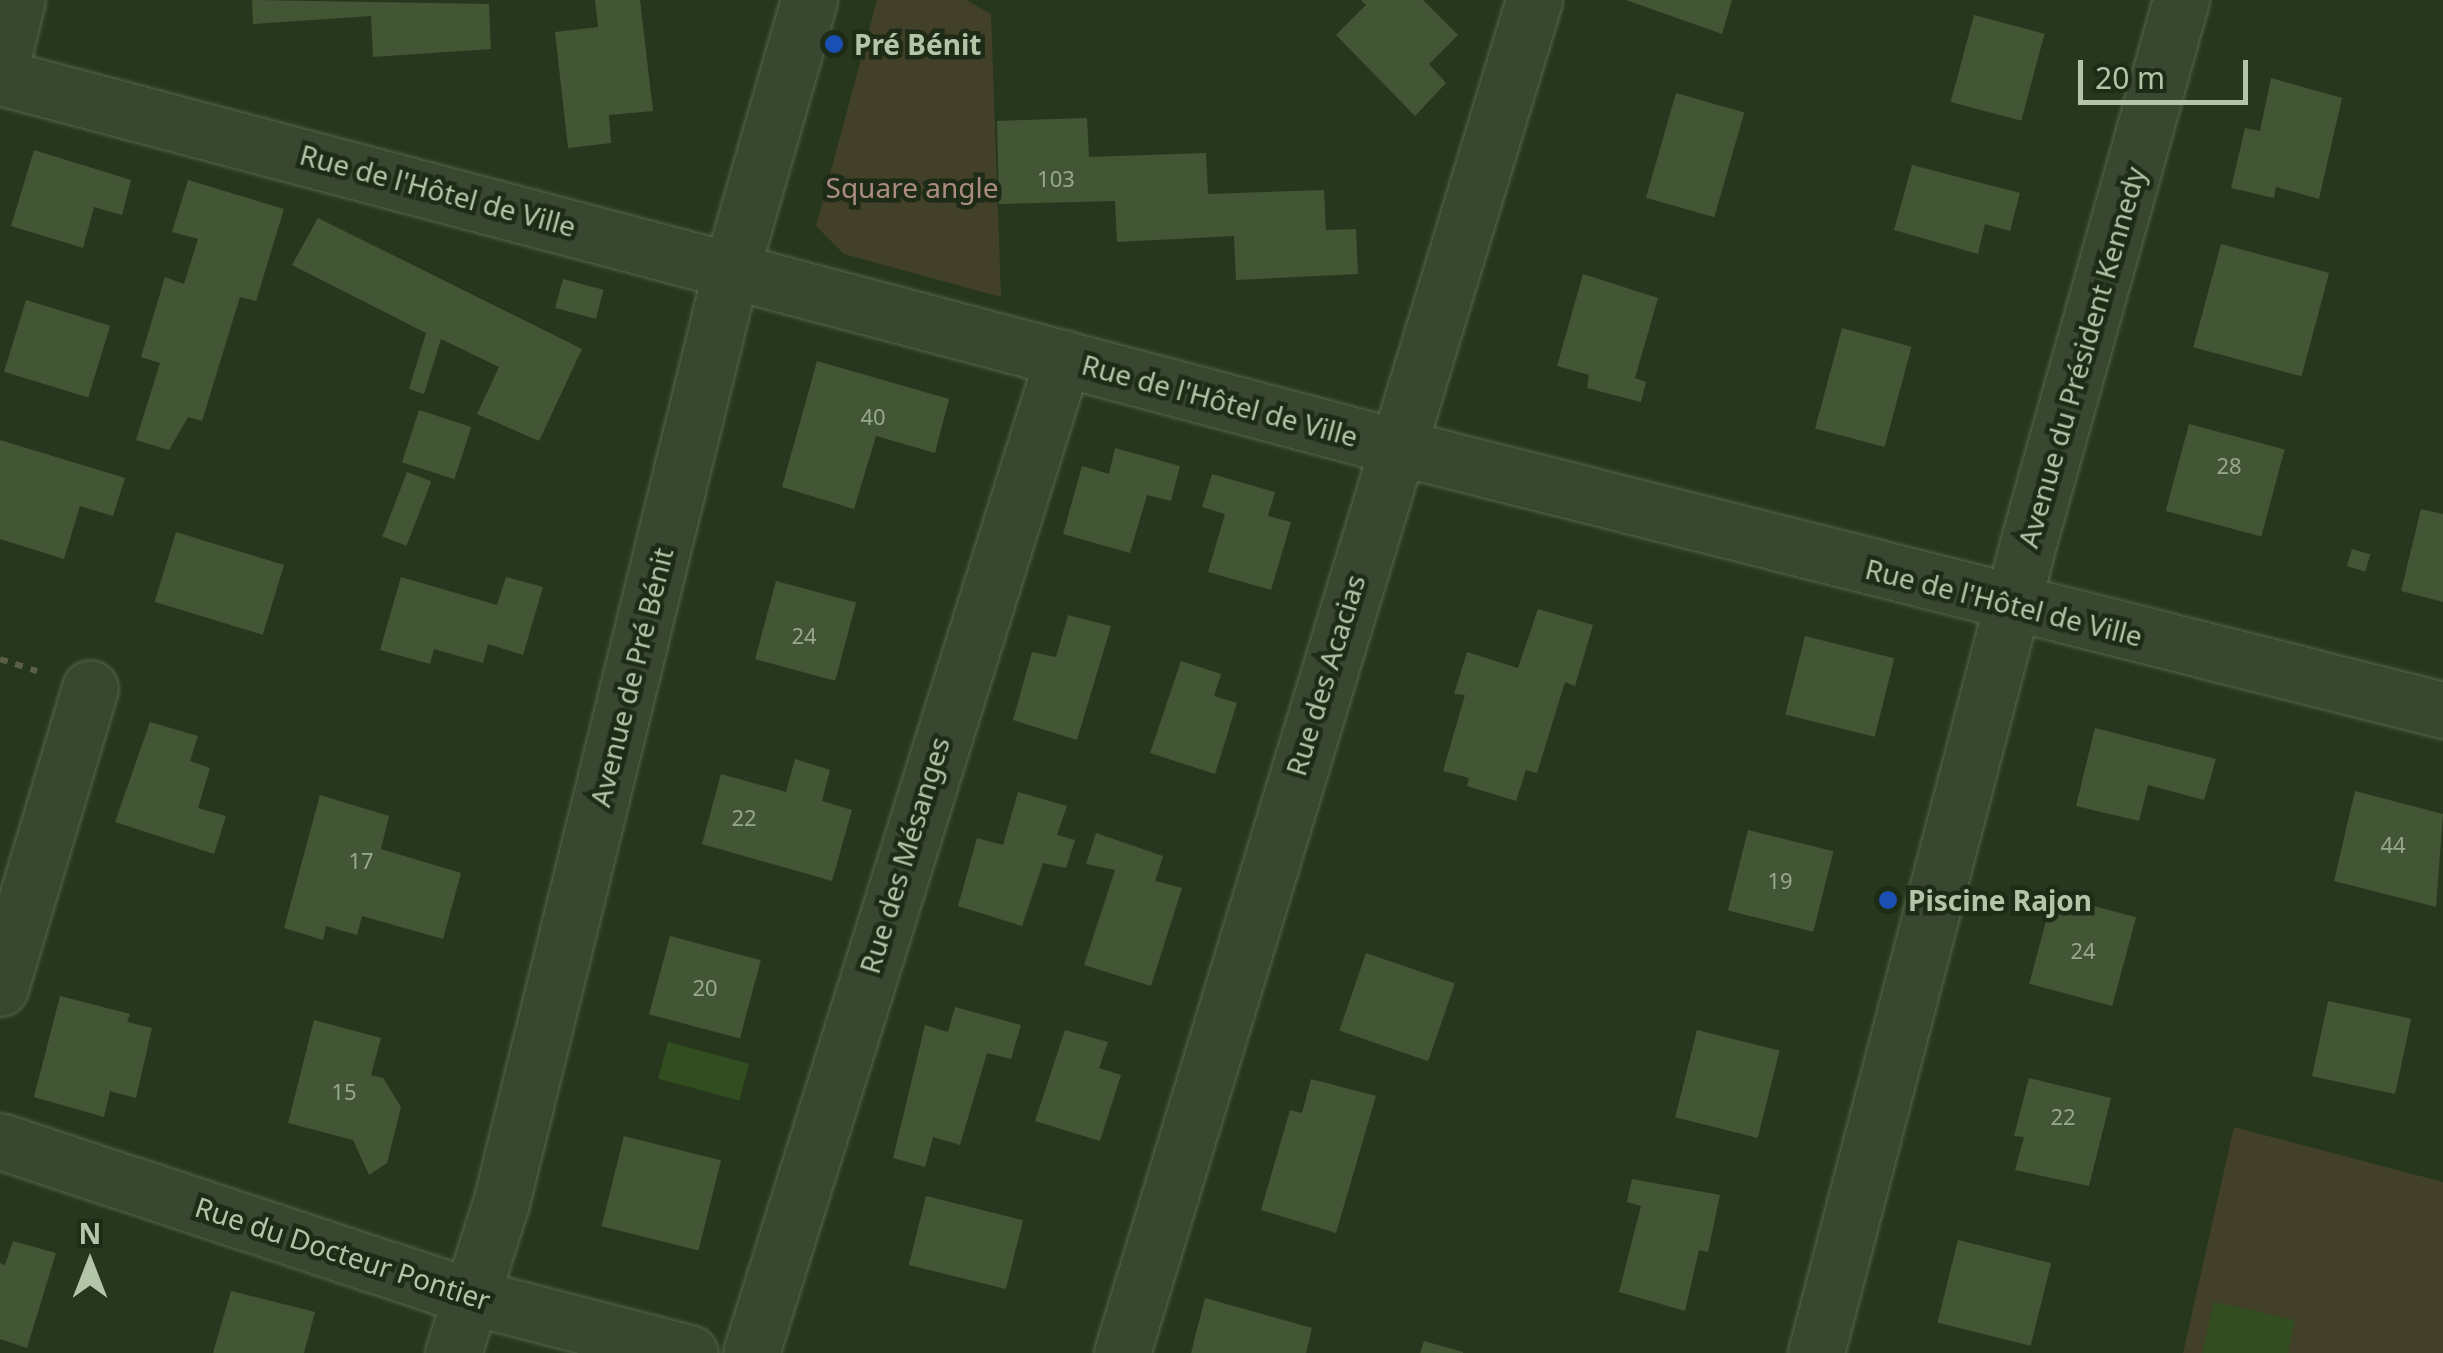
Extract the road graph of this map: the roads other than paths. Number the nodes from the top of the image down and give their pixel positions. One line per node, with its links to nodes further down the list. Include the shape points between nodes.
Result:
1 (17, 0): 5 (street)
2 (809, 0): 7 (street, Avenue de Pré Bénit)
3 (2182, 0): 10 (street, Avenue du Président Kennedy)
4 (1526, 10): 9 (street, Rue des Acacias)
5 (0, 69)
6 (0, 77): 7 (street, Rue de l'Hôtel de Ville)
7 (732, 267): 8 (street, Rue de l'Hôtel de Ville); 15 (street, Avenue de Pré Bénit, via 502,1203)
8 (1063, 358): 9 (street, Rue de l'Hôtel de Ville); 18 (street, Rue des Mésanges)
9 (1394, 446): 10 (street, Rue de l'Hôtel de Ville); 19 (street, Rue des Acacias)
10 (2014, 606): 12 (street, Rue de l'Hôtel de Ville); 20 (street, Avenue du Président Kennedy)
11 (90, 688): 13 (street)
12 (2443, 710)
13 (0, 988)
14 (0, 1141): 15 (street, Rue du Docteur Pontier)
15 (469, 1296): 16 (street, Avenue de Pré Bénit); 17 (street, Rue du Docteur Pontier)
16 (453, 1353)
17 (690, 1353)
18 (751, 1353)
19 (1122, 1353)
20 (1816, 1353)

